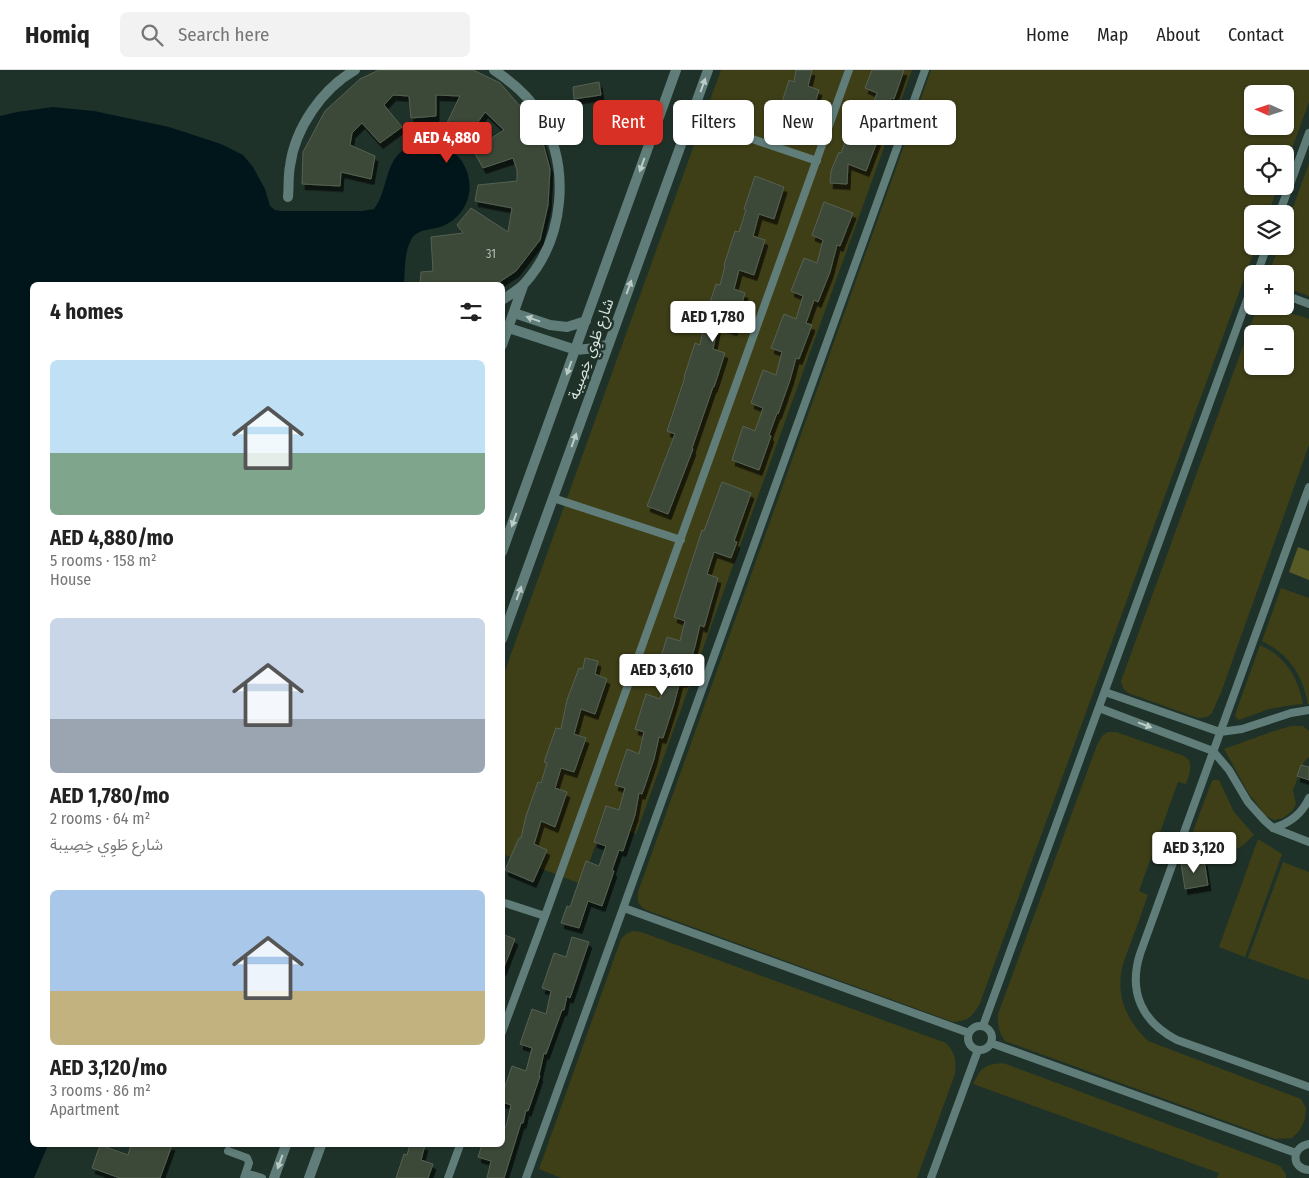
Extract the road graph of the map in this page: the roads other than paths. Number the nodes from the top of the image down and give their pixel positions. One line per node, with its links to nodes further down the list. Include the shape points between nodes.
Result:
1 (355, 70): 12 (street, via 314,107 299,135 290,165)
2 (494, 70): 14 (street, via 512,82 540,114 550,133 560,173 559,206 553,233 546,252)
3 (676, 70): 20 (street, شارع طَوِي خِصِيبة, one-way to 20)
4 (708, 70): 7 (street, شارع طَوِي خِصِيبة, one-way to 4)
5 (849, 70): 11 (lane)
6 (925, 70): 39 (lane)
7 (697, 100)
8 (1309, 133): 13 (lane)
9 (754, 140): 11 (lane)
10 (681, 145): 23 (street, شارع طَوِي خِصِيبة, one-way to 10)
11 (817, 161): 27 (lane)
12 (288, 197)
13 (1282, 205)
14 (523, 286): 15 (street); 19 (street)
15 (505, 298)
16 (1294, 298): 17 (lane)
17 (1309, 304)
18 (1244, 308): 30 (lane)
19 (514, 313): 20 (street, one-way to 19, via 567,327); 21 (street)
20 (586, 321): 24 (street, شارع طَوِي خِصِيبة)
21 (508, 328): 22 (street); 24 (street)
22 (505, 336)
23 (609, 344): 24 (street); 26 (street, شارع طَوِي خِصِيبة, one-way to 23)
24 (576, 350): 28 (street, شارع طَوِي خِصِيبة, one-way to 28)
25 (1309, 487): 33 (lane)
26 (553, 498): 27 (lane); 29 (street, شارع طَوِي خِصِيبة, one-way to 26)
27 (681, 540): 40 (lane)
28 (505, 544)
29 (505, 631)
30 (1106, 692): 31 (lane); 33 (lane)
31 (1100, 708): 34 (lane, one-way to 34); 42 (lane)
32 (1309, 710): 33 (lane)
33 (1220, 732): 34 (lane)
34 (1213, 751): 36 (lane, via 1252,808); 46 (lane, via 1136,965 1138,999 1150,1020 1167,1035)
35 (1309, 798): 36 (lane, via 1297,816)
36 (1273, 828): 37 (lane)
37 (1309, 842)
38 (505, 903): 40 (lane)
39 (624, 908): 43 (lane); 59 (lane)
40 (545, 916): 41 (lane)
41 (505, 1024)
42 (983, 1026): 43 (lane, via 975,1027); 44 (lane, via 992,1034)
43 (970, 1033): 45 (lane, via 971,1046)
44 (992, 1042): 45 (lane, via 986,1049); 52 (lane)
45 (978, 1050): 60 (lane)
46 (1309, 1087)
47 (1309, 1144): 52 (lane)
48 (285, 1147): 56 (street, one-way to 56)
49 (320, 1147): 57 (street)
50 (459, 1147): 58 (lane)
51 (228, 1151): 54 (lane, via 247,1158 249,1163)
52 (1296, 1153): 53 (lane, via 1297,1163)
53 (1305, 1173)
54 (245, 1175): 55 (lane)
55 (262, 1178)
56 (274, 1178)
57 (309, 1178)
58 (448, 1178)
59 (526, 1178)
60 (931, 1178)

